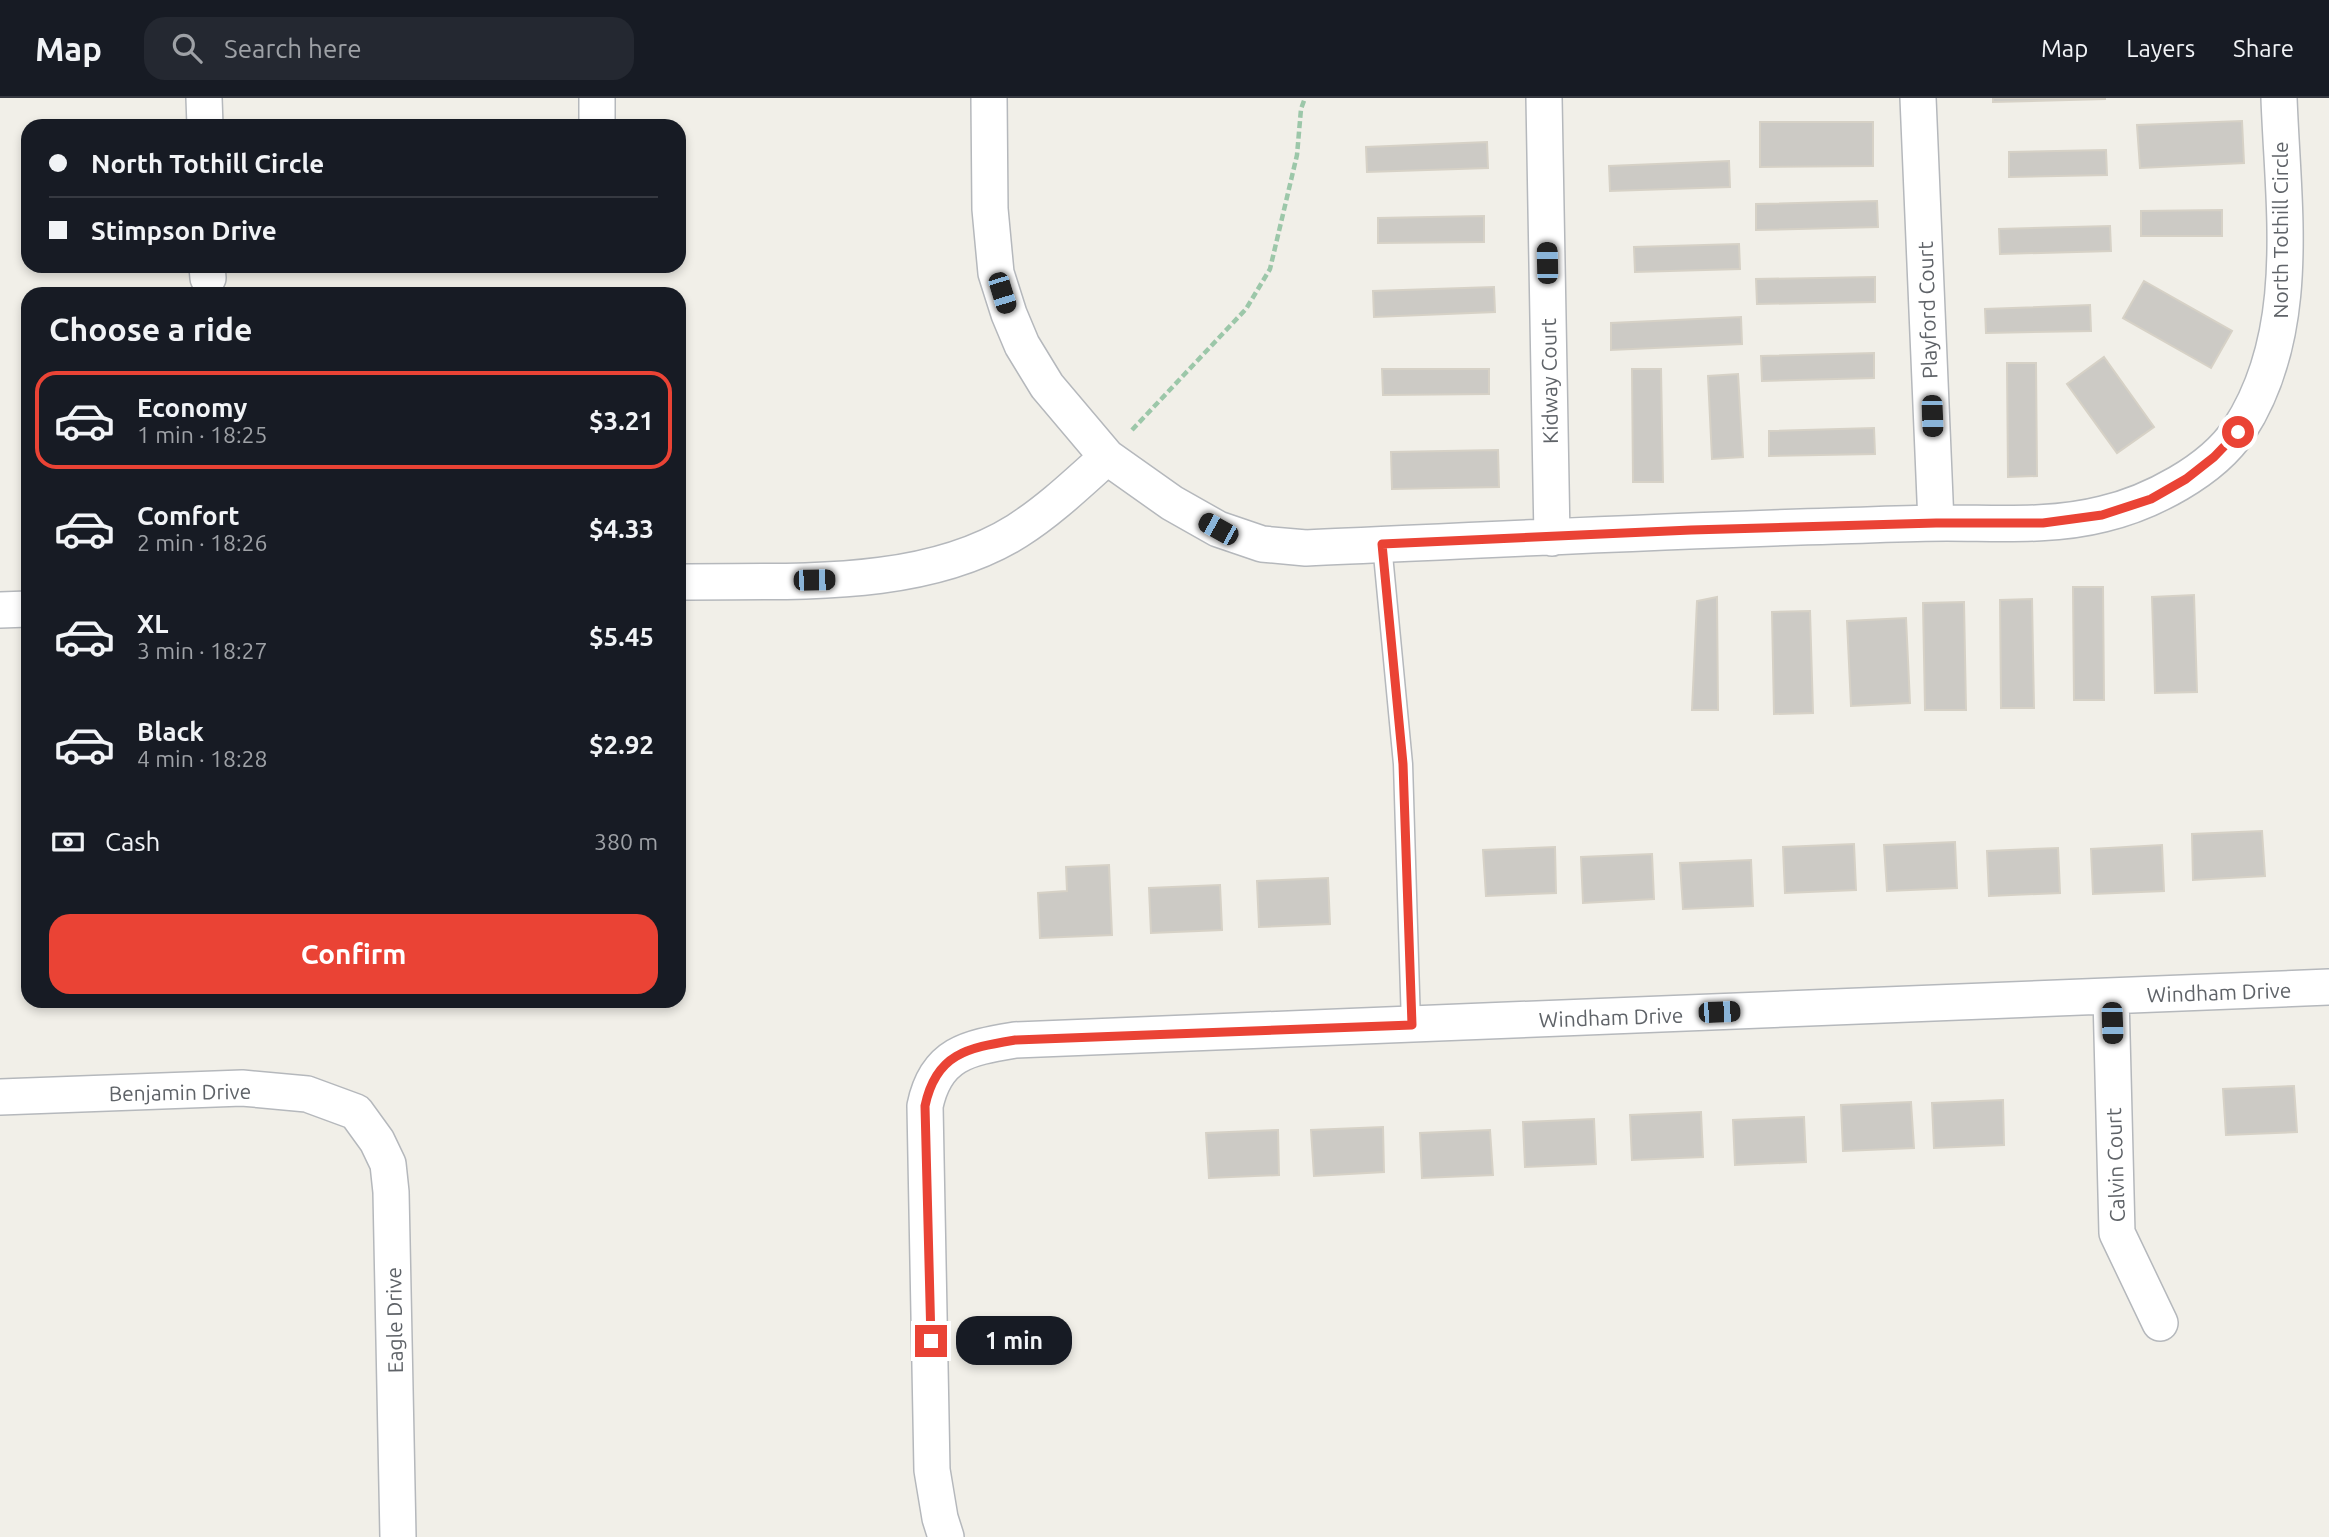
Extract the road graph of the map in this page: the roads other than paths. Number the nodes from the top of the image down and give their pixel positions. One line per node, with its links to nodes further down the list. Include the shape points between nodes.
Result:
1 (204, 98): 7 (street)
2 (597, 98): 8 (street)
3 (989, 98): 9 (street, North Tothill Circle, via 990,209 996,273 1009,314 1047,386)
4 (1544, 98): 11 (street, Kidway Court)
5 (1918, 98): 10 (street, Playford Court)
6 (2279, 98): 10 (street, North Tothill Circle, via 2284,238 2279,331 2258,396 2238,432 2186,479 2151,499 2102,515 2043,523)
7 (205, 119)
8 (597, 119)
9 (1107, 457): 12 (street, North Tothill Circle, via 1218,529 1262,544 1306,548); 13 (street, via 1016,531 934,567 841,579)
10 (1936, 523): 11 (street, North Tothill Circle)
11 (1552, 538): 12 (street, North Tothill Circle)
12 (1382, 544): 18 (lane, via 1403,764)
13 (686, 582)
14 (21, 609): 15 (street)
15 (0, 610)
16 (2329, 987): 17 (street, Windham Drive)
17 (2111, 996): 18 (street, Windham Drive); 21 (street, Calvin Court, via 2117,1233)
18 (1412, 1025): 23 (street, Windham Drive, via 1015,1040 975,1046 941,1068 929,1086 925,1123 932,1470)
19 (0, 1097): 20 (street, Benjamin Drive, via 242,1088 307,1094)
20 (356, 1112): 22 (street, Eagle Drive, via 388,1164 391,1192)
21 (2160, 1323)
22 (397, 1537)
23 (946, 1537)

